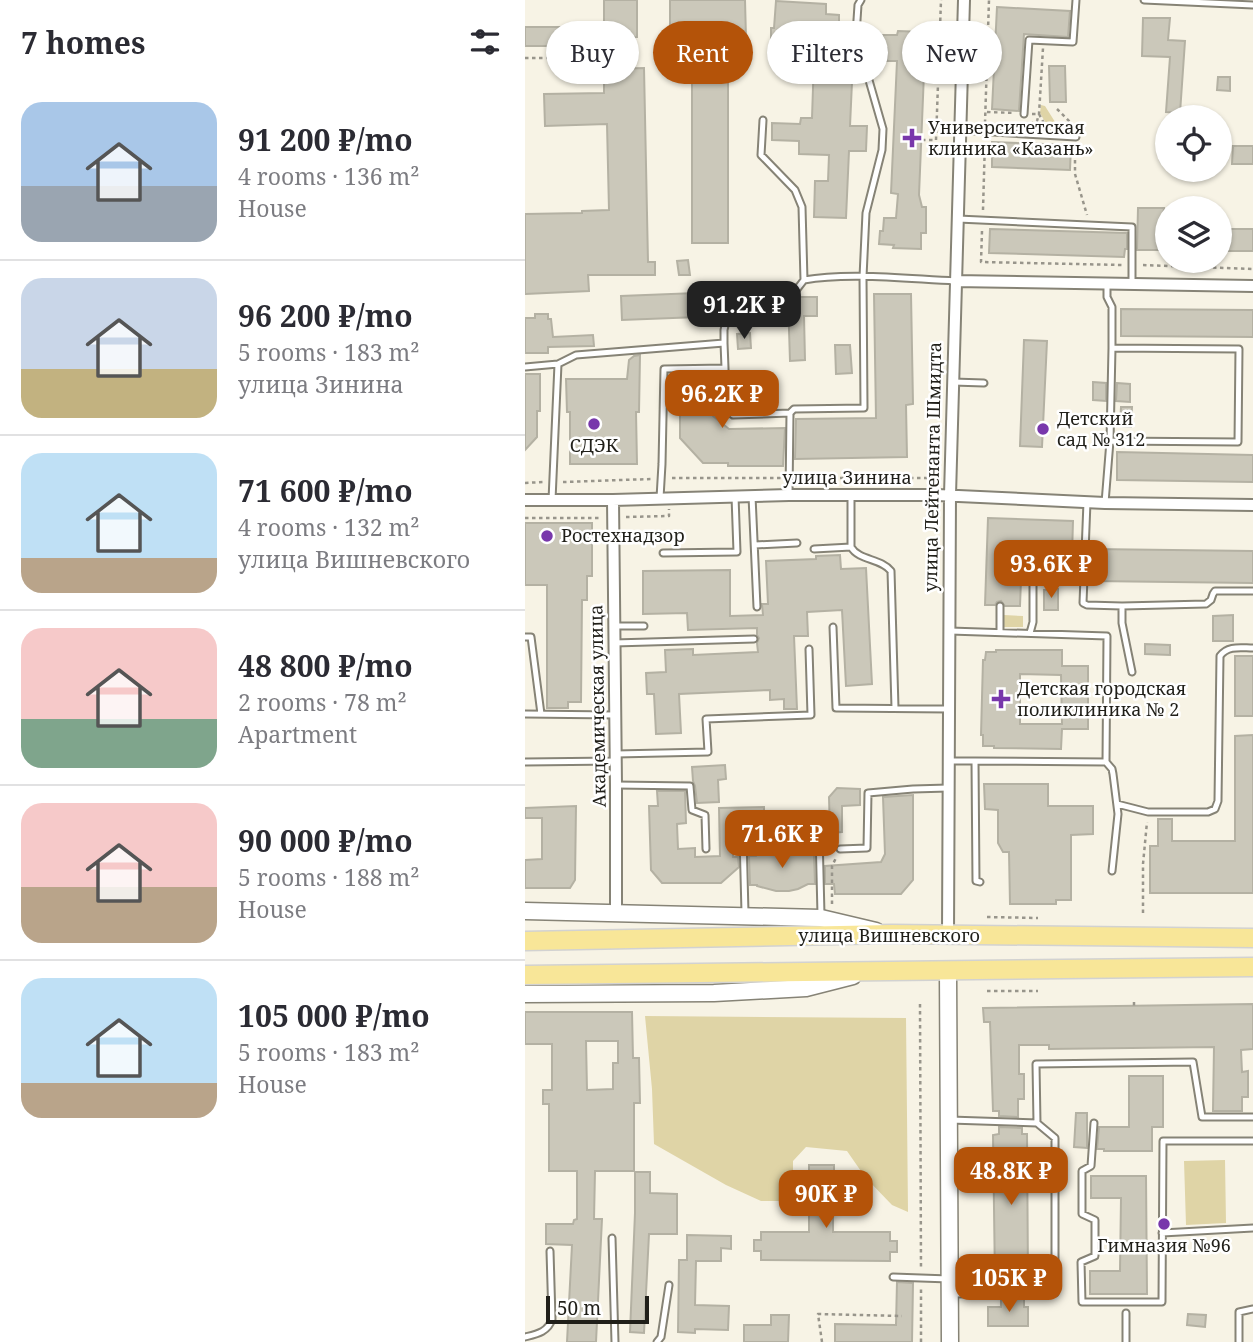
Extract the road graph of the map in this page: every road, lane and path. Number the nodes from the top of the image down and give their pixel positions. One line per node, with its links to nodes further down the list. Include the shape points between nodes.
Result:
1 (861, 0): 7 (lane)
2 (941, 0): 20 (path, via 936,140)
3 (964, 0): 17 (street, улица Лейтенанта Шмидта)
4 (1076, 0): 8 (lane, via 1073,42)
5 (1144, 0): 6 (lane)
6 (1253, 5)
7 (857, 21)
8 (1043, 40): 14 (lane, via 1029,40); 15 (path)
9 (525, 58): 10 (path)
10 (546, 58)
11 (870, 84): 26 (lane, via 883,129 866,213)
12 (1057, 109): 19 (path, via 1072,124)
13 (985, 112): 14 (path)
14 (1024, 114): 15 (path)
15 (1039, 114): 18 (path)
16 (763, 120): 27 (lane, via 761,155 795,190 802,207)
17 (960, 131): 18 (lane); 21 (street, улица Лейтенанта Шмидта)
18 (1051, 136): 19 (lane)
19 (1076, 137): 22 (path, via 1075,174)
20 (922, 140)
21 (957, 219): 22 (lane); 28 (street, улица Лейтенанта Шмидта)
22 (1090, 225): 24 (lane, via 1132,227)
23 (981, 262): 24 (path)
24 (1132, 265): 25 (path); 30 (lane)
25 (1253, 269)
26 (863, 277): 27 (lane); 28 (lane); 41 (lane, via 864,408 794,409)
27 (804, 280): 32 (lane, via 795,293 732,294)
28 (955, 281): 29 (street); 39 (street, улица Лейтенанта Шмидта)
29 (1107, 284): 30 (street); 34 (lane)
30 (1132, 284): 31 (street)
31 (1253, 286)
32 (724, 343): 33 (lane); 38 (lane)
33 (669, 347): 35 (lane); 36 (lane, via 576,355)
34 (1112, 348): 42 (lane); 42 (lane, via 1238,349 1238,442)
35 (664, 354)
36 (558, 364): 37 (lane); 46 (lane)
37 (525, 367)
38 (725, 368): 41 (lane, via 726,410 733,415); 43 (lane, via 664,369)
39 (953, 382): 40 (lane); 50 (street, улица Лейтенанта Шмидта)
40 (984, 383)
41 (790, 413): 44 (lane)
42 (1110, 441): 58 (lane)
43 (661, 478): 44 (path); 46 (path); 53 (lane)
44 (789, 478): 45 (path); 48 (lane)
45 (927, 478)
46 (552, 482): 47 (path); 55 (lane)
47 (525, 483)
48 (789, 495): 49 (street, улица Зинина); 52 (street, улица Зинина)
49 (851, 495): 50 (street, улица Зинина); 62 (lane)
50 (950, 495): 57 (street, улица Зинина); 73 (street, улица Лейтенанта Шмидта)
51 (735, 496): 52 (street, улица Зинина); 53 (street, улица Зинина); 64 (lane, via 737,552)
52 (752, 496): 61 (lane)
53 (660, 498): 56 (street, улица Зинина)
54 (525, 500): 55 (street, улица Зинина)
55 (552, 500): 56 (street, улица Зинина)
56 (613, 500): 70 (street, Академическая улица)
57 (1087, 502): 58 (street, улица Зинина); 65 (lane)
58 (1105, 503): 59 (street, улица Зинина)
59 (1253, 505)
60 (797, 543): 61 (lane)
61 (755, 545): 69 (lane)
62 (851, 547): 63 (lane); 82 (lane, via 854,553 891,571)
63 (814, 549)
64 (663, 553)
65 (1084, 571): 68 (lane, via 1083,603); 75 (lane, via 1035,572)
66 (1253, 591): 68 (lane, via 1215,591 1206,604)
67 (1000, 606): 74 (lane)
68 (1122, 606): 81 (lane)
69 (757, 607)
70 (614, 626): 71 (lane); 78 (street, Академическая улица)
71 (644, 626)
72 (833, 627): 82 (lane, via 836,708)
73 (950, 631): 74 (lane); 83 (street, улица Лейтенанта Шмидта)
74 (1000, 632): 75 (lane)
75 (1030, 633): 91 (lane, via 1107,636)
76 (525, 637): 85 (lane, via 531,637)
77 (754, 639): 78 (lane)
78 (614, 643): 86 (street, Академическая улица)
79 (1253, 648): 95 (lane, via 1230,648 1220,656 1217,805 1208,812)
80 (809, 649): 87 (lane, via 811,715 706,719 708,752)
81 (1132, 672)
82 (895, 708): 83 (lane)
83 (949, 709): 88 (street, улица Лейтенанта Шмидта)
84 (525, 714): 85 (lane)
85 (541, 714): 86 (lane)
86 (615, 715): 87 (street, Академическая улица)
87 (616, 758): 90 (lane); 92 (street, Академическая улица)
88 (949, 761): 89 (lane); 93 (street, улица Лейтенанта Шмидта)
89 (975, 761): 91 (lane); 99 (lane, via 976,881)
90 (525, 762)
91 (1106, 762): 94 (lane, via 1112,769)
92 (616, 785): 96 (lane, via 690,786 692,810 705,815); 102 (street, Академическая улица)
93 (949, 788): 97 (lane, via 868,793 867,848); 109 (street, улица Лейтенанта Шмидта)
94 (1117, 804): 95 (lane); 98 (lane)
95 (1148, 812): 103 (path)
96 (706, 849)
97 (840, 849): 100 (path, via 832,866)
98 (1112, 871)
99 (981, 883)
100 (832, 904)
101 (525, 911): 102 (main road)
102 (616, 913): 104 (main road)
103 (1143, 914)
104 (745, 916): 106 (main road); 106 (lane, via 743,836 819,832)
105 (987, 917): 107 (path)
106 (821, 918): 108 (main road)
107 (1038, 918)
108 (892, 934): 109 (main road, улица Вишневского); 111 (main road, улица Вишневского)
109 (948, 935): 110 (main road, улица Вишневского)
110 (1253, 938)
111 (525, 941)
112 (1253, 967): 113 (main road, улица Вишневского)
113 (948, 971): 114 (main road, улица Вишневского); 121 (main road)
114 (867, 972): 115 (main road, улица Вишневского); 118 (main road, via 806,988)
115 (525, 975)
116 (987, 991): 117 (path)
117 (1038, 991)
118 (525, 994)
119 (920, 1004): 130 (path)
120 (1253, 1117): 122 (lane, via 1202,1117 1193,1062 1036,1064)
121 (949, 1120): 122 (lane); 132 (main road)
122 (1037, 1123): 132 (lane, via 1055,1138 1055,1293)
123 (1094, 1123): 126 (lane, via 1091,1166 1082,1171 1082,1214 1095,1220 1095,1256 1081,1262 1082,1302 1161,1303)
124 (1253, 1141): 126 (lane, via 1163,1141)
125 (1253, 1228): 126 (lane)
126 (1162, 1233)
127 (612, 1238): 137 (lane)
128 (550, 1251): 136 (lane, via 552,1320 540,1334)
129 (893, 1277): 130 (lane)
130 (921, 1277): 132 (lane); 140 (path)
131 (669, 1285): 138 (lane)
132 (950, 1287): 141 (main road)
133 (1253, 1309): 143 (lane, via 1239,1311)
134 (1126, 1313): 142 (lane)
135 (902, 1316): 139 (path, via 818,1314)
136 (525, 1337)
137 (615, 1342)
138 (657, 1342)
139 (822, 1342)
140 (921, 1342)
141 (950, 1342)
142 (1126, 1342)
143 (1239, 1342)

